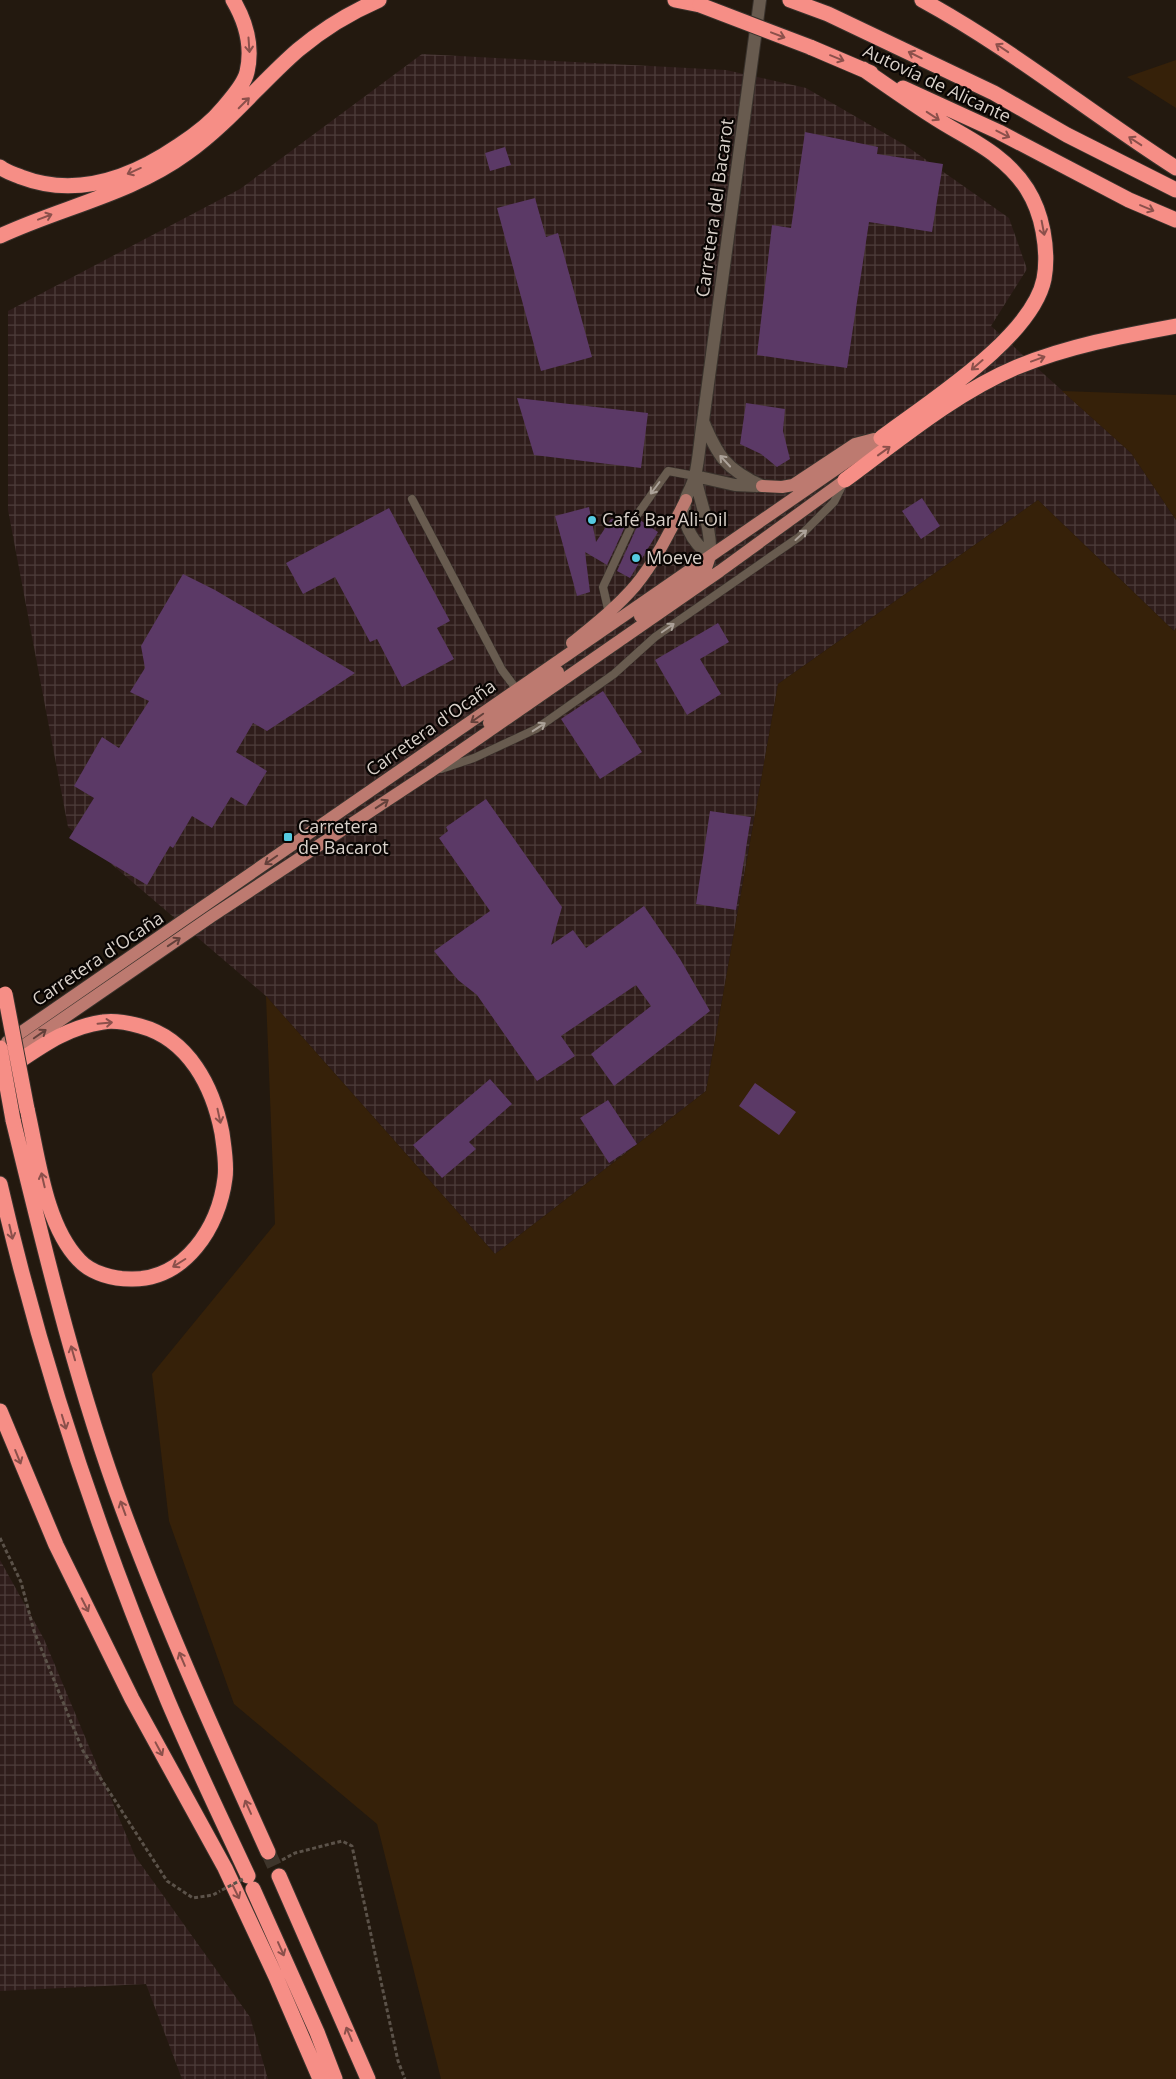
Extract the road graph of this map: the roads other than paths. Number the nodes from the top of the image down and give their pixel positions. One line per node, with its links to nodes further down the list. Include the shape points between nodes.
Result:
1 (233, 0): 8 (highway, one-way to 8, via 248,33 250,52 246,74 217,116 198,133 135,171 109,181 82,186 33,182)
2 (379, 0): 12 (highway, one-way to 2, via 126,188 158,172 211,135 305,44 351,12)
3 (675, 0): 7 (highway, Autovía de Alicante, one-way to 7, bridge, via 700,5)
4 (760, 0): 14 (street, Carretera del Bacarot)
5 (790, 0): 10 (highway, Autovía de Alicante, one-way to 5, via 1067,135 994,93 828,14)
6 (922, 0): 9 (highway, one-way to 6, via 1003,48)
7 (863, 69): 11 (highway, Autovía de Alicante, one-way to 11); 15 (highway, one-way to 15, via 996,156 1027,187 1039,210 1046,246 1044,281 1033,306 1010,335 972,370)
8 (0, 167)
9 (1176, 168)
10 (1176, 190)
11 (1176, 220)
12 (0, 236)
13 (1176, 326): 17 (highway, one-way to 13, via 939,411 1015,368 1054,353 1118,336)
14 (703, 422): 16 (street, Carretera del Bacarot); 18 (street, one-way to 14, via 740,476 729,466 719,455)
15 (881, 438): 18 (main road, via 855,444 793,485 782,488); 22 (main road, Carretera d'Ocaña)
16 (694, 476): 18 (street, via 735,485); 21 (street, Carretera del Bacarot); 22 (street, Carretera del Bacarot, via 708,526); 23 (lane, one-way to 23, via 668,470 644,503 602,587)
17 (845, 480): 19 (main road, Carretera d'Ocaña); 26 (lane, one-way to 17, via 474,758 536,730 614,674 654,637 799,537 834,502)
18 (762, 486)
19 (828, 493): 22 (main road, via 767,527 725,556); 25 (main road, Carretera d'Ocaña)
20 (412, 499): 24 (lane, via 502,670)
21 (686, 500): 22 (street, Carretera del Bacarot, via 690,534); 23 (main road, via 653,560 636,585)
22 (710, 556): 24 (main road, Carretera d'Ocaña); 25 (main road, via 705,571 504,710)
23 (610, 613): 24 (main road)
24 (517, 690): 28 (main road, Carretera d'Ocaña, one-way to 28)
25 (457, 753): 26 (main road, Carretera d'Ocaña)
26 (430, 772): 29 (main road, Carretera d'Ocaña, one-way to 26, via 212,916)
27 (3, 989): 30 (highway, one-way to 27, bridge, via 58,1035 86,1025 128,1023 153,1029 175,1042 190,1057 206,1083 218,1110 225,1149 225,1178 216,1215 203,1240 185,1260 163,1273 143,1279 118,1279 95,1271 80,1261 66,1244 46,1195 27,1109)
28 (0, 1047): 35 (highway, one-way to 28, bridge, via 179,1651 123,1510 63,1319 13,1120)
29 (0, 1062)
30 (0, 1075)
31 (0, 1184): 34 (highway, one-way to 34, via 31,1313 88,1493 169,1702)
32 (0, 1411): 33 (highway, one-way to 33, via 56,1545 132,1699 225,1868)
33 (320, 2079)
34 (336, 2079)
35 (368, 2079)

